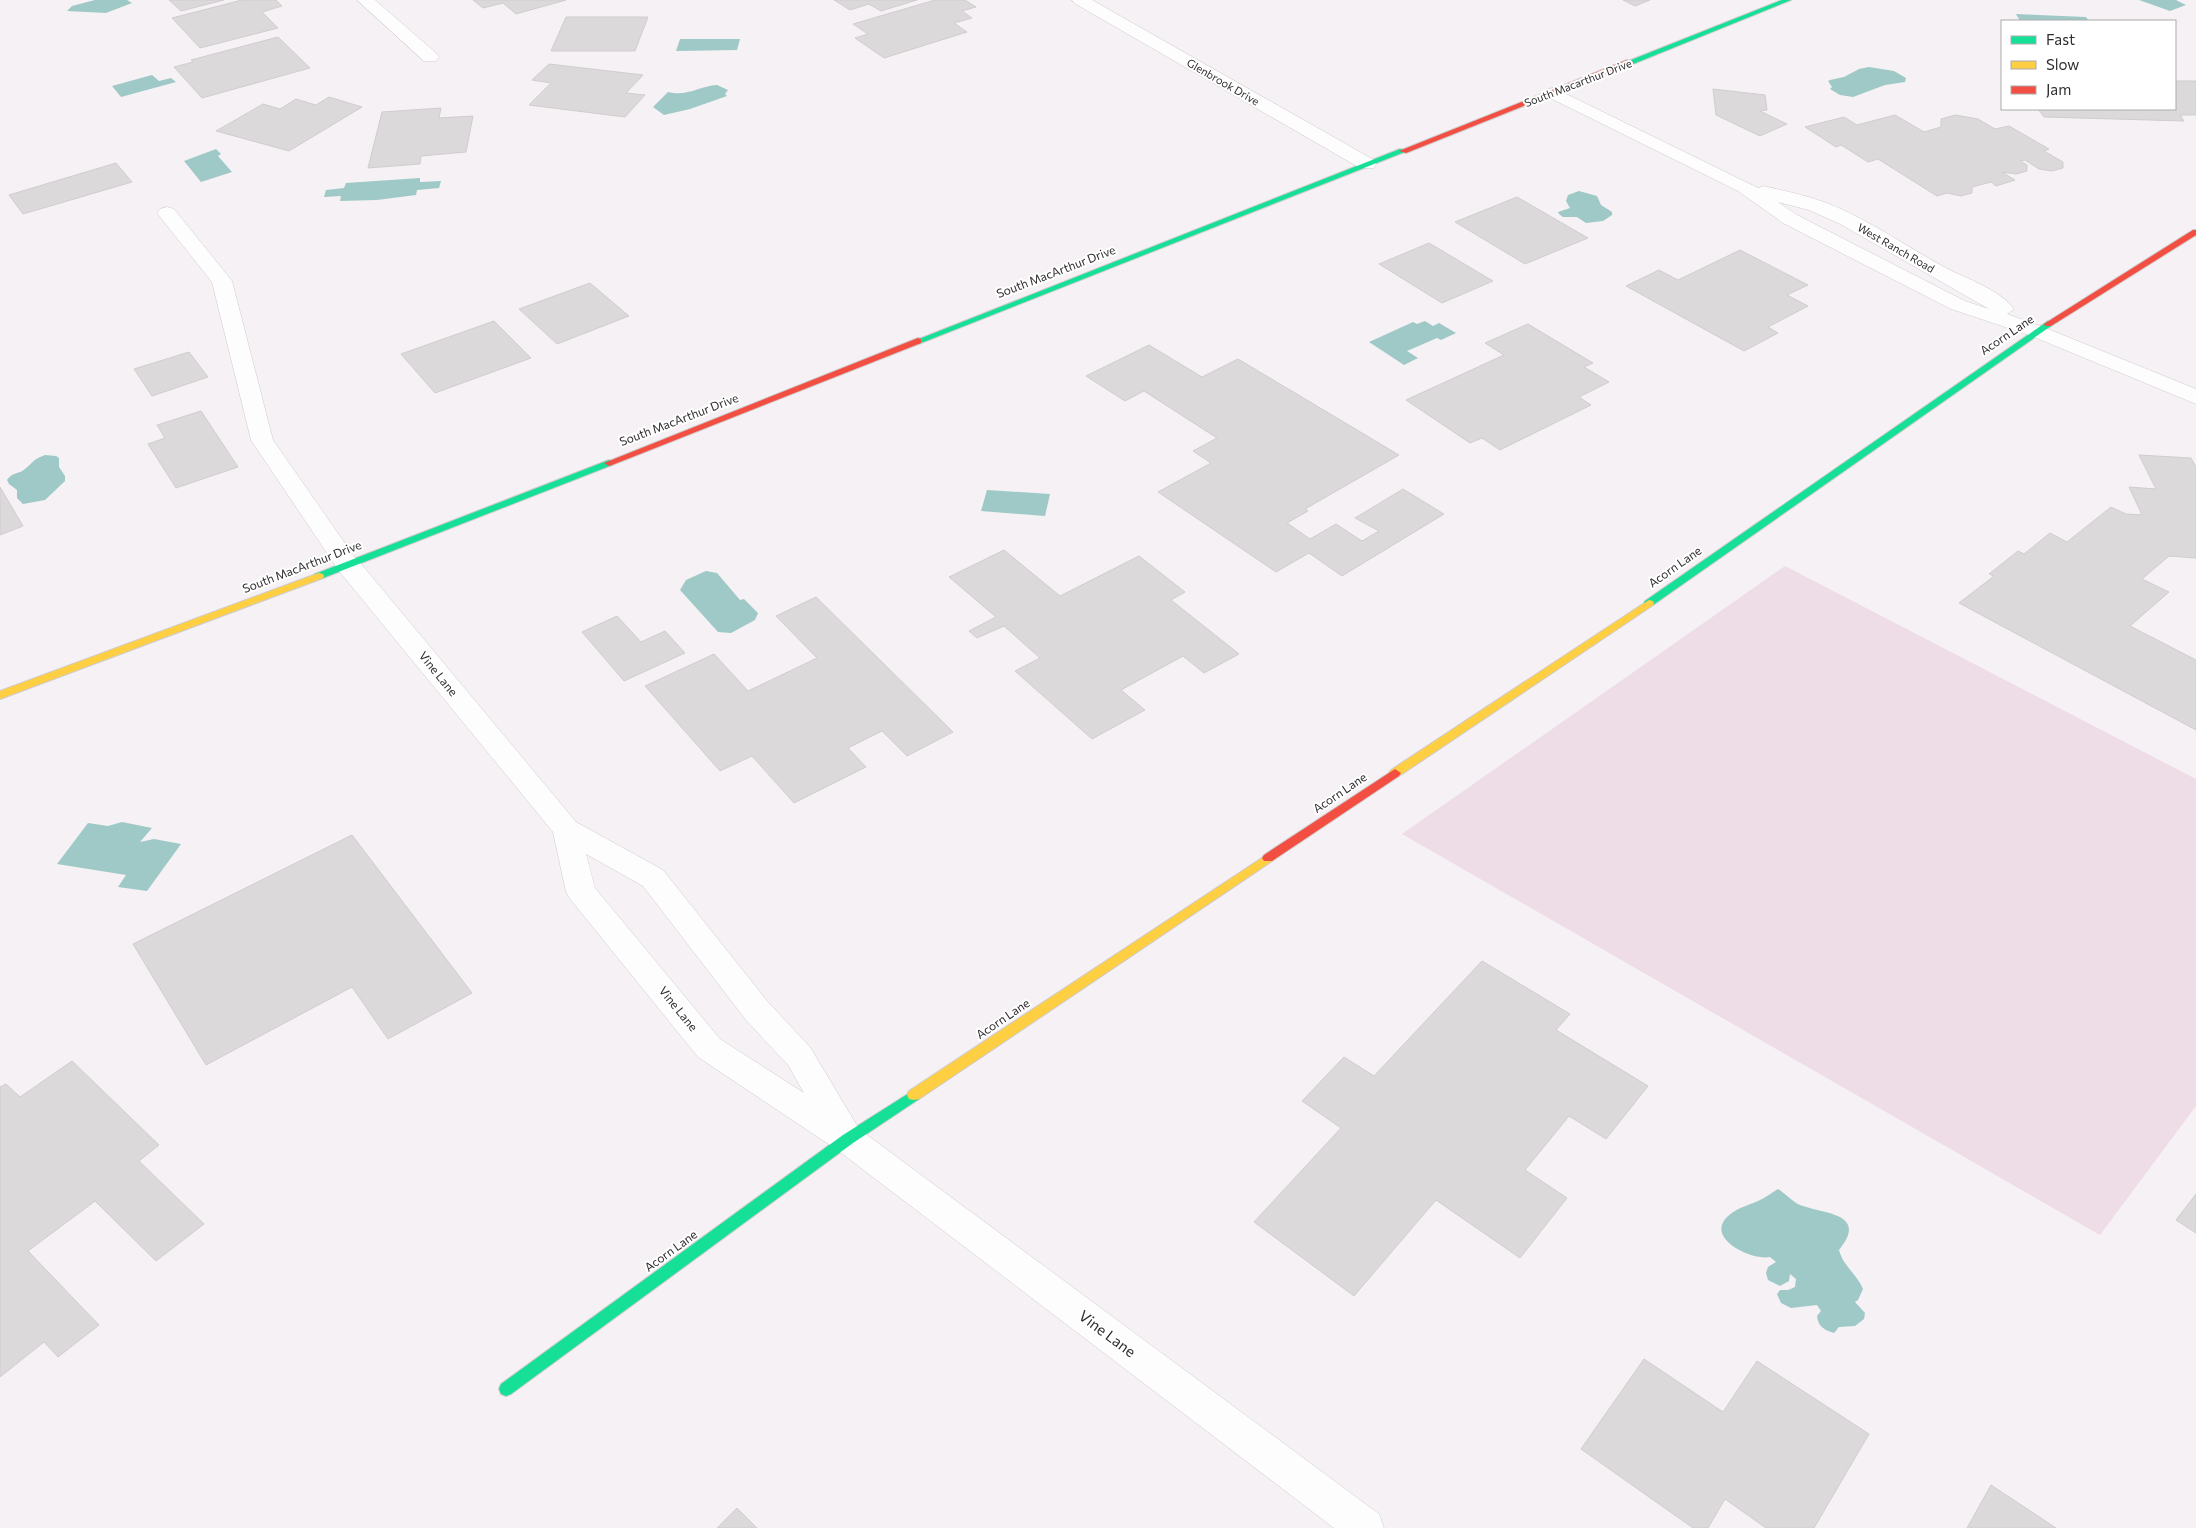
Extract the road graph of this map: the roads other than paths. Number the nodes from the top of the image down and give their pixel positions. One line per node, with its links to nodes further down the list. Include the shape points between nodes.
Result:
1 (365, 0): 4 (street)
2 (1080, 0): 6 (street, Glenbrook Drive)
3 (1788, 0): 5 (street, South Macarthur Drive)
4 (430, 57)
5 (1554, 93): 6 (street, South Macarthur Drive); 7 (street, West Ranch Road)
6 (1366, 164): 14 (street, South MacArthur Drive)
7 (1745, 187): 10 (street, West Ranch Road, via 1816,206 1848,220); 11 (street, West Ranch Road, via 1790,219)
8 (167, 213): 14 (street, Vine Lane, via 222,281 262,440)
9 (2196, 232): 12 (street, Acorn Lane)
10 (1892, 246): 11 (street); 12 (street, West Ranch Road, via 1980,293)
11 (1866, 258): 12 (street, West Ranch Road, via 1958,305)
12 (2036, 331): 13 (street, West Ranch Road); 17 (street, Acorn Lane, via 1637,611)
13 (2196, 397)
14 (348, 565): 15 (street, South MacArthur Drive); 16 (street, Vine Lane)
15 (0, 695)
16 (566, 829): 17 (street, Vine Lane, via 653,878 757,1011 799,1056); 17 (street, Vine Lane, via 581,892 709,1048)
17 (848, 1139): 18 (street, Acorn Lane); 19 (street, Vine Lane)
18 (506, 1388)
19 (1365, 1528)

